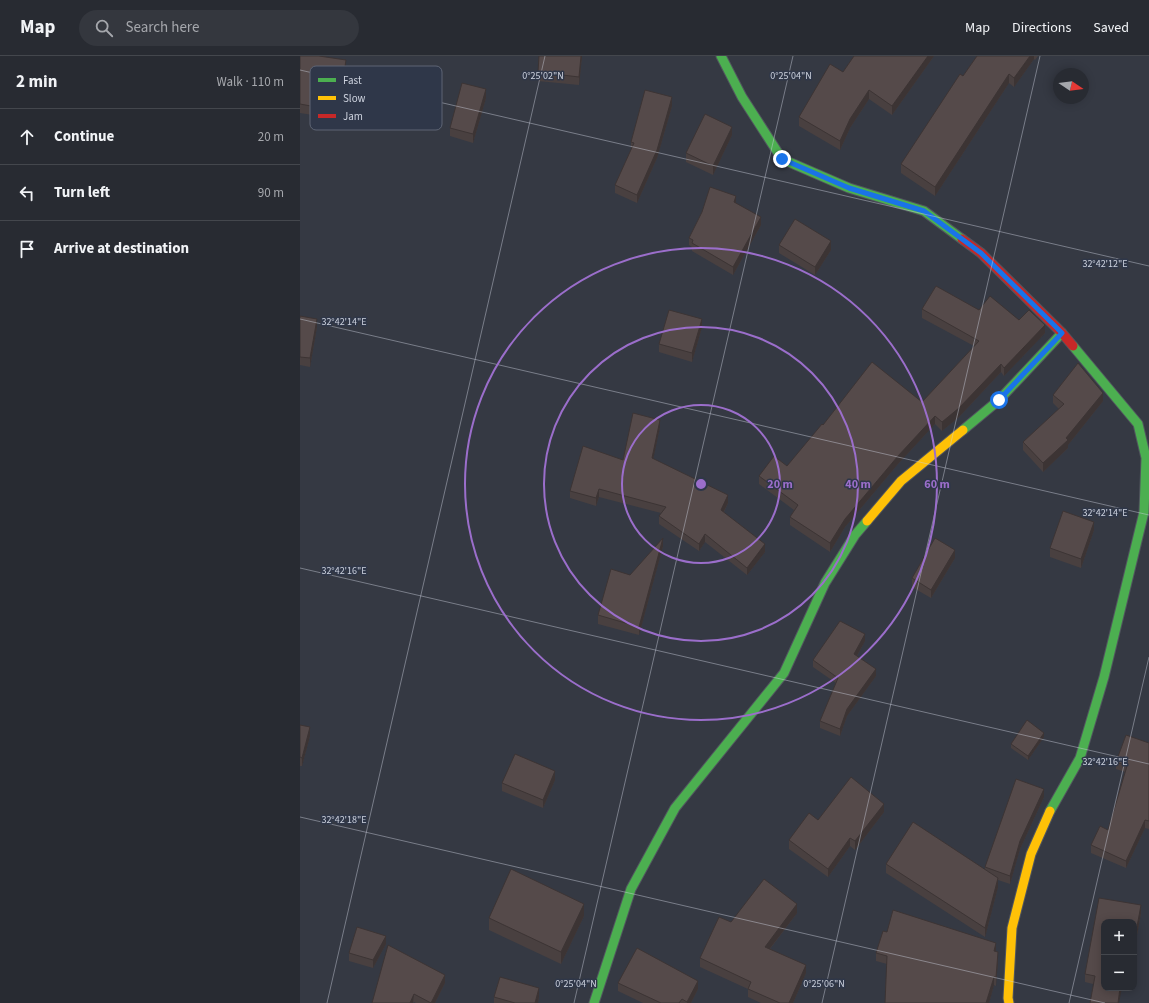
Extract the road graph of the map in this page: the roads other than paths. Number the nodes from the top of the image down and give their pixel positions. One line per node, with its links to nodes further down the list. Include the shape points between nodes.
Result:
1 (722, 56): 2 (street, via 742,97 782,159 849,188 924,211 981,253)
2 (1062, 333): 3 (street, via 999,400 901,481 855,535 825,583 784,673 675,808 631,889); 4 (street, via 1138,424 1146,458 1144,512 1104,677 1080,758 1051,810 1031,854 1012,928)
3 (594, 1003)
4 (1009, 1003)

